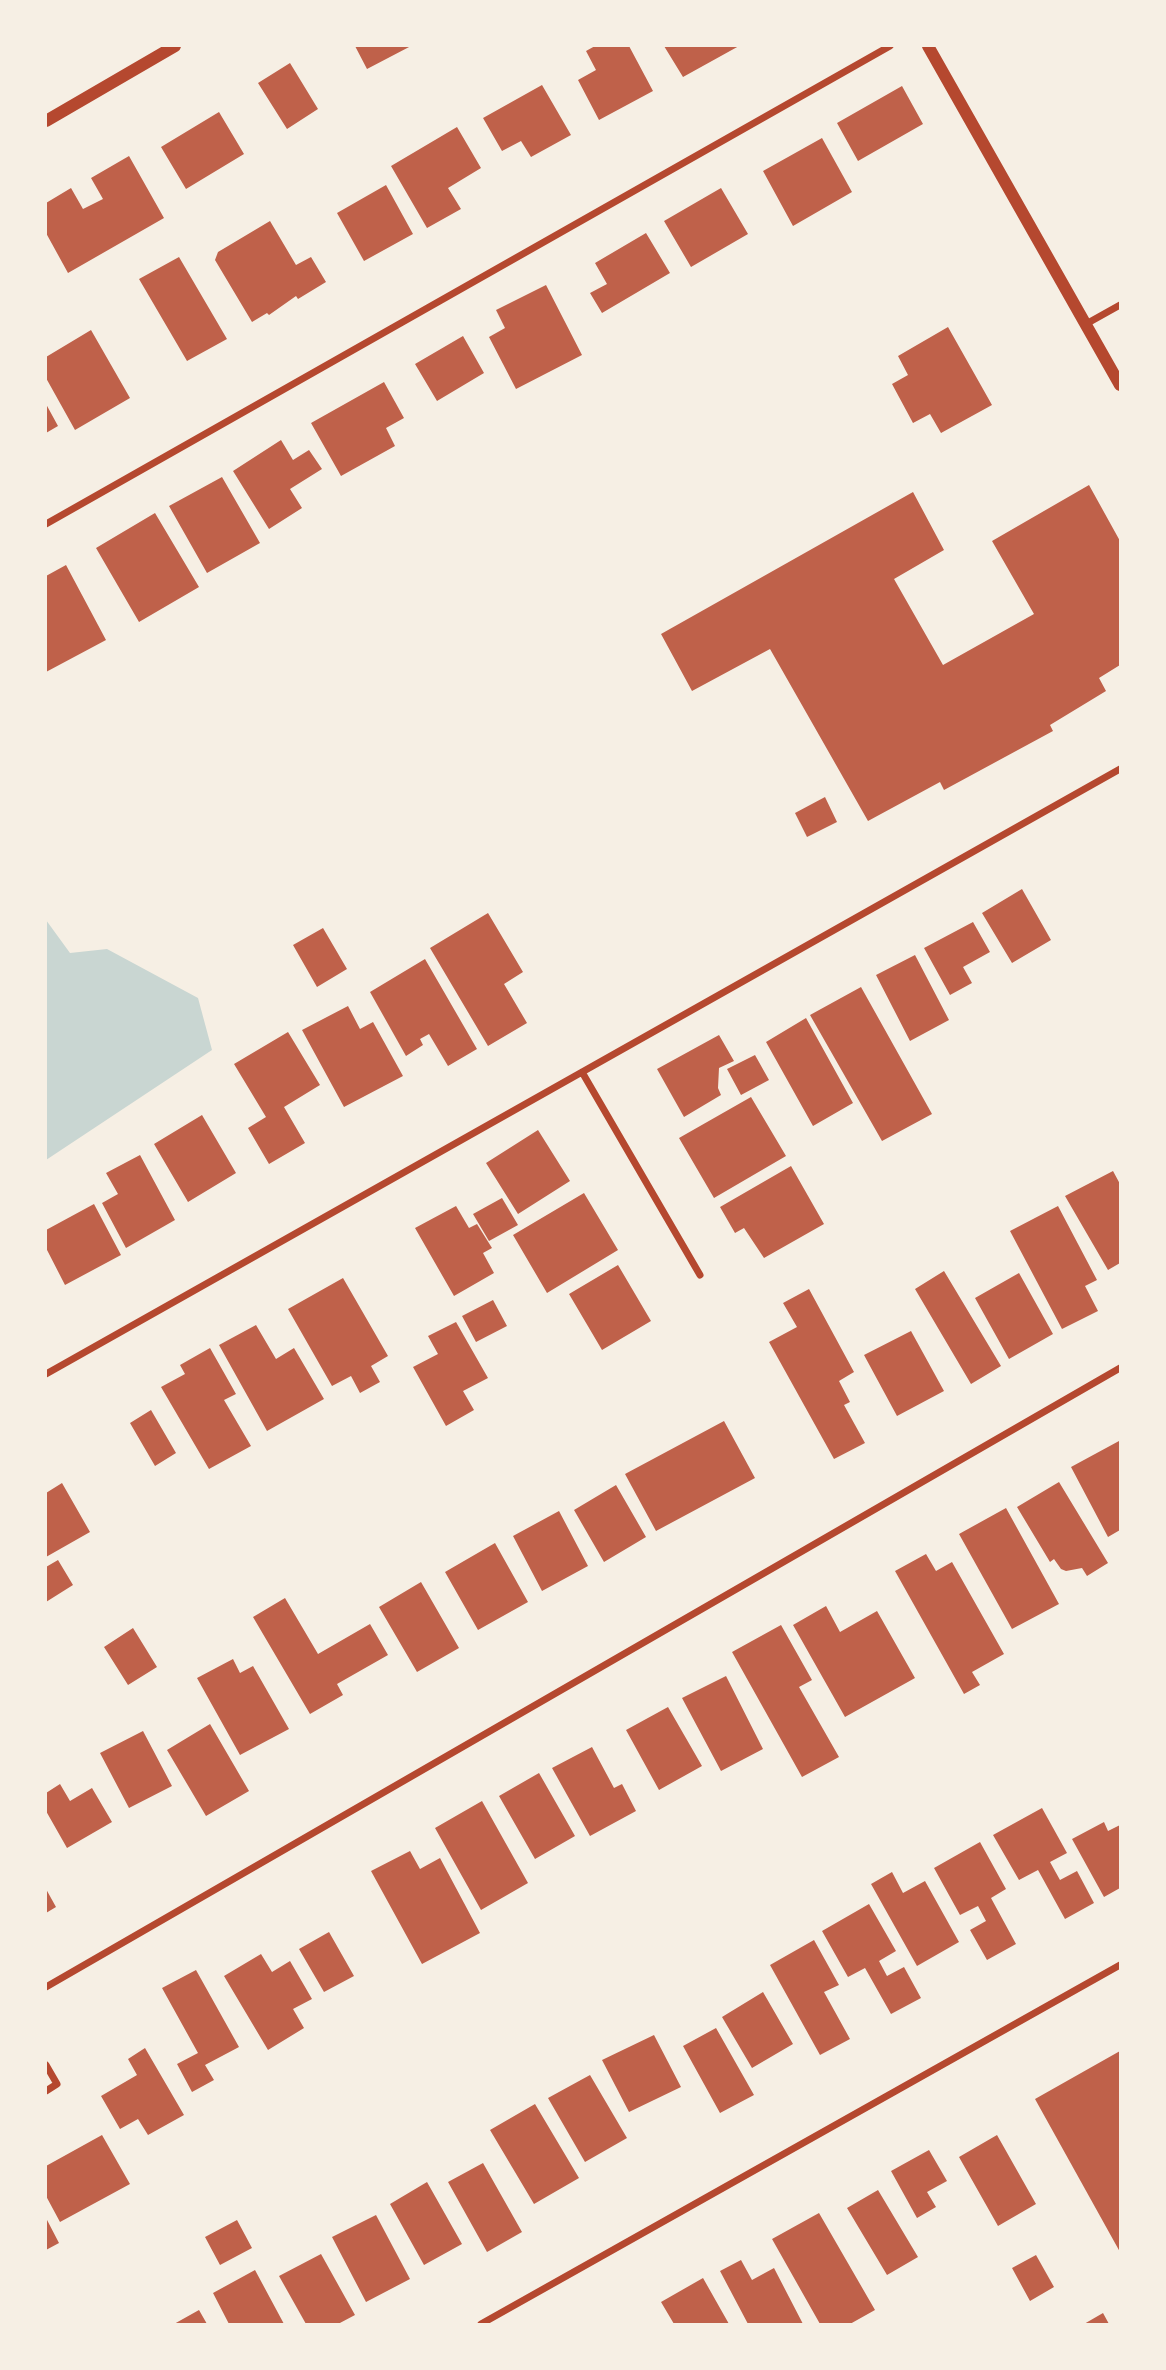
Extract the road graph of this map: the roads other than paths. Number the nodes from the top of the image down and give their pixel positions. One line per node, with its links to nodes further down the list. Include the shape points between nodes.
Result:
1 (175, 46): 4 (street)
2 (890, 46): 9 (street)
3 (928, 46): 7 (street)
4 (162, 49): 5 (street)
5 (46, 121)
6 (1121, 304): 7 (street)
7 (1086, 324): 8 (street)
8 (1121, 385)
9 (46, 524)
10 (1121, 769): 11 (street)
11 (582, 1072): 12 (street); 14 (street)
12 (700, 1275)
13 (1121, 1368): 16 (street)
14 (46, 1374)
15 (1121, 1965): 19 (street)
16 (46, 1987)
17 (46, 2065): 18 (street, via 57,2084)
18 (46, 2091)
19 (481, 2325)

